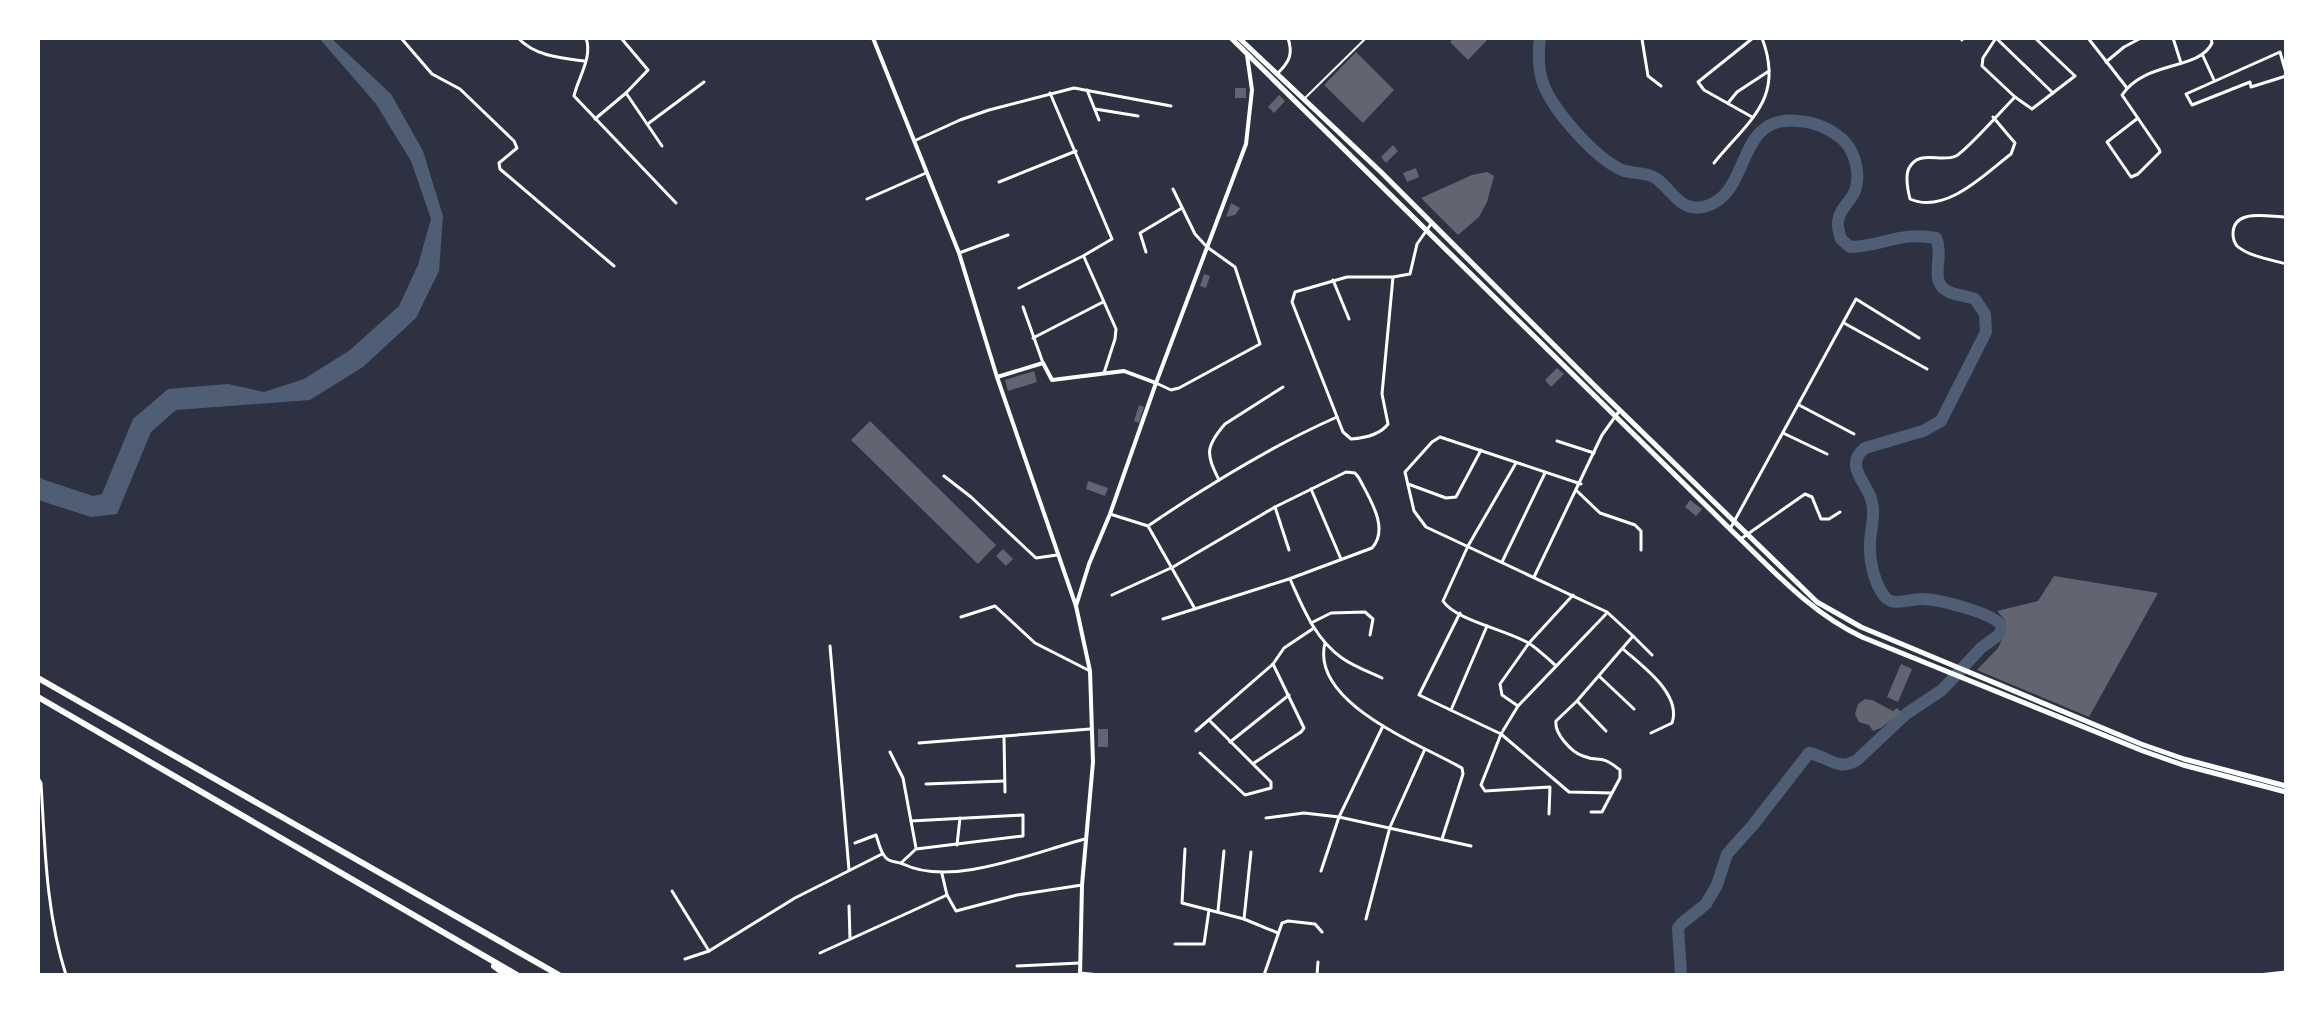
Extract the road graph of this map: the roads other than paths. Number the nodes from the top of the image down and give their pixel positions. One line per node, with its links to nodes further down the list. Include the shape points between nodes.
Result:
1 (401, 38): 67 (street, via 432,74 456,86 514,141 517,148 499,163 500,169)
2 (518, 38): 22 (street, via 533,51)
3 (588, 38): 22 (street)
4 (621, 38): 33 (street, via 648,70)
5 (873, 38): 48 (main road)
6 (1231, 38): 20 (highway)
7 (1239, 38): 20 (highway)
8 (1288, 38): 27 (street, via 1290,59)
9 (1366, 38): 37 (lane)
10 (1634, 38): 11 (street)
11 (1645, 38): 30 (street, via 1648,76)
12 (1753, 38): 38 (street, via 1698,82)
13 (1762, 38): 25 (street)
14 (1996, 38): 35 (street); 36 (street, via 1982,66)
15 (2036, 38): 35 (street, via 2075,74)
16 (2088, 38): 23 (street)
17 (2139, 38): 23 (street)
18 (2173, 38): 24 (street)
19 (2211, 38): 21 (street)
20 (1249, 51): 27 (highway); 62 (main road, via 1252,90 1246,144)
21 (2203, 56): 24 (street); 28 (street)
22 (585, 62): 45 (street, via 573,94)
23 (2106, 62): 31 (street)
24 (2181, 63): 31 (street, via 2146,74)
25 (1770, 71): 38 (street); 42 (street, via 1766,98)
26 (2286, 74): 28 (street, via 2280,52); 28 (street, via 2192,105 2186,94)
27 (1276, 76): 37 (highway)
28 (2214, 80)
29 (704, 82): 47 (street)
30 (1661, 86)
31 (2127, 88): 44 (street, via 2123,98)
32 (1087, 90): 34 (street); 39 (street); 40 (street)
33 (626, 93): 45 (street); 47 (street)
34 (1050, 93): 48 (street, via 960,120); 50 (street)
35 (2053, 93): 36 (street, via 2032,109)
36 (2015, 97): 43 (street)
37 (1302, 101): 59 (highway); 60 (highway)
38 (1728, 103): 42 (street)
39 (1171, 106)
40 (1095, 109): 41 (street); 46 (street)
41 (1138, 116)
42 (1752, 117): 51 (street)
43 (1993, 117): 43 (street, via 2015,143 2015,151 1951,197 1910,199 1909,169 1915,161 1956,156)
44 (2138, 118): 44 (street, via 2107,142 2131,177 2160,154)
45 (595, 119): 56 (street)
46 (1099, 120)
47 (648, 124): 49 (street)
48 (914, 141): 52 (main road)
49 (662, 146)
50 (1076, 151): 53 (street); 65 (street, via 1112,235 1110,242)
51 (1714, 163)
52 (927, 173): 55 (street); 64 (main road)
53 (999, 182)
54 (1173, 189): 57 (street)
55 (867, 199)
56 (676, 203)
57 (1182, 208): 62 (street); 63 (street, via 1140,233)
58 (2286, 217): 66 (street, via 2246,216 2234,225 2233,238 2239,248)
59 (1432, 224): 60 (street); 84 (highway)
60 (1426, 229): 68 (street, via 1410,274); 86 (highway)
61 (1008, 235): 64 (street)
62 (1207, 247): 81 (main road); 81 (street, via 1235,267 1260,344 1175,390)
63 (1146, 252)
64 (959, 253): 80 (main road)
65 (1083, 256): 70 (street); 71 (street)
66 (2286, 264)
67 (614, 266)
68 (1393, 277): 69 (street); 85 (street, via 1382,399 1388,424 1351,439)
69 (1333, 280): 73 (street); 85 (street, via 1295,292 1292,302)
70 (1019, 288)
71 (1103, 302): 75 (street); 79 (street, via 1116,334)
72 (1023, 307): 75 (street)
73 (1349, 319)
74 (1844, 323): 76 (street, via 1856,299); 78 (street); 83 (street)
75 (1033, 338): 77 (street)
76 (1919, 338)
77 (1043, 363): 79 (main road, via 1052,380); 80 (main road)
78 (1927, 369)
79 (1104, 373): 81 (main road, via 1134,373)
80 (997, 377): 111 (main road)
81 (1156, 383): 103 (main road)
82 (1283, 387): 96 (street, via 1219,430 1208,455)
83 (1799, 405): 87 (street); 88 (street)
84 (1620, 410): 86 (street); 104 (highway)
85 (1337, 417): 96 (street)
86 (1615, 417): 91 (street); 106 (highway)
87 (1783, 433): 92 (street); 104 (street)
88 (1854, 434)
89 (1557, 441): 91 (street)
90 (1481, 450): 93 (street); 97 (street, via 1437,438 1406,468); 97 (street, via 1452,499)
91 (1594, 453): 98 (street)
92 (1827, 454)
93 (1516, 463): 94 (street); 108 (street)
94 (1545, 473): 98 (street); 113 (street)
95 (944, 476): 111 (street, via 1036,558)
96 (1219, 480): 105 (street)
97 (1406, 483): 108 (street, via 1419,520)
98 (1581, 484): 100 (street)
99 (1311, 489): 101 (street); 112 (street); 112 (street, via 1350,471 1373,505 1377,542)
100 (1577, 491): 110 (street, via 1600,513 1635,525 1641,531); 115 (street)
101 (1275, 507): 109 (street); 114 (street)
102 (1840, 512): 107 (street, via 1821,519 1812,497 1805,494)
103 (1110, 514): 105 (street); 119 (main road)
104 (1734, 522): 106 (street); 107 (highway)
105 (1148, 526): 114 (street)
106 (1730, 529): 107 (highway)
107 (1743, 537): 140 (highway, via 1831,611); 140 (highway, via 1827,619)
108 (1468, 546): 113 (street); 122 (street, via 1443,601)
109 (1289, 550)
110 (1641, 550)
111 (1057, 555): 119 (main road)
112 (1341, 559): 116 (street)
113 (1502, 562): 115 (street)
114 (1173, 567): 117 (street); 120 (street)
115 (1534, 577): 118 (street)
116 (1289, 579): 120 (street); 125 (street)
117 (1112, 595)
118 (1573, 595): 121 (street); 130 (street)
119 (1076, 606): 136 (main road)
120 (1195, 609): 124 (street)
121 (1607, 612): 128 (street); 135 (street)
122 (1460, 613): 126 (street); 146 (street, via 1419,695)
123 (961, 617): 136 (street, via 995,606 1035,643)
124 (1163, 619)
125 (1312, 626): 127 (street, via 1331,613 1365,612 1373,619); 129 (street); 134 (street)
126 (1487, 626): 130 (street); 146 (street)
127 (1370, 635)
128 (1633, 636): 132 (street); 133 (street)
129 (1325, 643): 139 (street, via 1343,659); 148 (street, via 1325,671 1356,709)
130 (1529, 643): 135 (street); 144 (street, via 1500,684 1502,695)
131 (830, 646): 188 (street)
132 (1623, 649): 137 (street); 152 (street, via 1649,672 1673,708 1674,721)
133 (1652, 655)
134 (1273, 664): 141 (street); 147 (street)
135 (1556, 666): 144 (street)
136 (1090, 671): 149 (main road)
137 (1598, 675): 143 (street); 145 (street)
138 (38, 678): 215 (highway)
139 (1382, 678)
140 (1978, 679): 165 (highway, via 2164,752); 168 (highway, via 2162,758)
141 (1289, 695): 155 (street); 160 (street, via 1304,728)
142 (38, 697): 204 (highway)
143 (1577, 701): 151 (street); 169 (street, via 1556,721 1555,730 1584,757 1607,759 1620,770)
144 (1518, 706): 153 (street)
145 (1634, 709)
146 (1451, 710): 153 (street)
147 (1209, 720): 150 (street); 155 (street)
148 (1383, 726): 157 (street); 172 (street)
149 (1092, 728): 154 (street); 177 (main road)
150 (1196, 731)
151 (1606, 731)
152 (1651, 733)
153 (1501, 734): 163 (street); 166 (street, via 1481,788)
154 (1004, 737): 156 (street); 162 (street)
155 (1230, 742): 160 (street)
156 (919, 743)
157 (1426, 748): 176 (street); 178 (street, via 1463,770)
158 (890, 752): 175 (street, via 903,778)
159 (1200, 753): 160 (street, via 1245,795 1271,788)
160 (1254, 763)
161 (38, 778): 212 (street, via 48,894)
162 (1004, 781): 164 (street); 167 (street)
163 (1556, 781): 166 (street); 169 (street, via 1572,793)
164 (926, 784)
165 (2286, 786)
166 (1550, 787): 171 (street)
167 (1005, 792)
168 (2286, 792)
169 (1612, 793): 170 (street, via 1602,812)
170 (1591, 812)
171 (1549, 814)
172 (1339, 817): 174 (street, via 1304,813); 176 (street); 189 (street)
173 (960, 818): 175 (street); 180 (street); 180 (street, via 1023,815 1023,836)
174 (1266, 818)
175 (911, 821): 182 (street)
176 (1390, 827): 178 (street); 198 (street)
177 (1085, 839): 190 (street); 191 (main road)
178 (1442, 839): 181 (street)
179 (855, 843): 186 (street, via 876,835)
180 (957, 845): 182 (street)
181 (1471, 846)
182 (916, 849): 187 (street)
183 (1185, 849): 195 (street, via 1182,903)
184 (1224, 851): 196 (street)
185 (1251, 852): 197 (street)
186 (882, 854): 187 (street); 188 (street)
187 (901, 863): 190 (street, via 911,870)
188 (849, 870): 203 (street)
189 (1321, 871)
190 (942, 874): 193 (street)
191 (1082, 885): 193 (street, via 956,911); 208 (main road)
192 (672, 891): 203 (street)
193 (947, 895): 201 (street)
194 (849, 906): 201 (street)
195 (1209, 910): 196 (street); 202 (street, via 1204,944)
196 (1218, 912): 197 (street)
197 (1244, 919): 200 (street)
198 (1366, 919)
199 (1322, 932): 200 (street, via 1315,924 1288,921)
200 (1278, 933): 217 (street)
201 (850, 939): 205 (street)
202 (1175, 944)
203 (709, 951): 206 (street)
204 (479, 953): 213 (highway); 214 (highway)
205 (820, 953)
206 (685, 959)
207 (1318, 962): 218 (street)
208 (1080, 963): 209 (street); 211 (main road)
209 (1017, 966)
210 (2286, 972): 219 (street)
211 (1080, 974): 216 (street)
212 (66, 975)
213 (506, 975)
214 (517, 975)
215 (559, 975)
216 (1100, 975)
217 (1264, 975)
218 (1317, 975)
219 (2258, 975)

